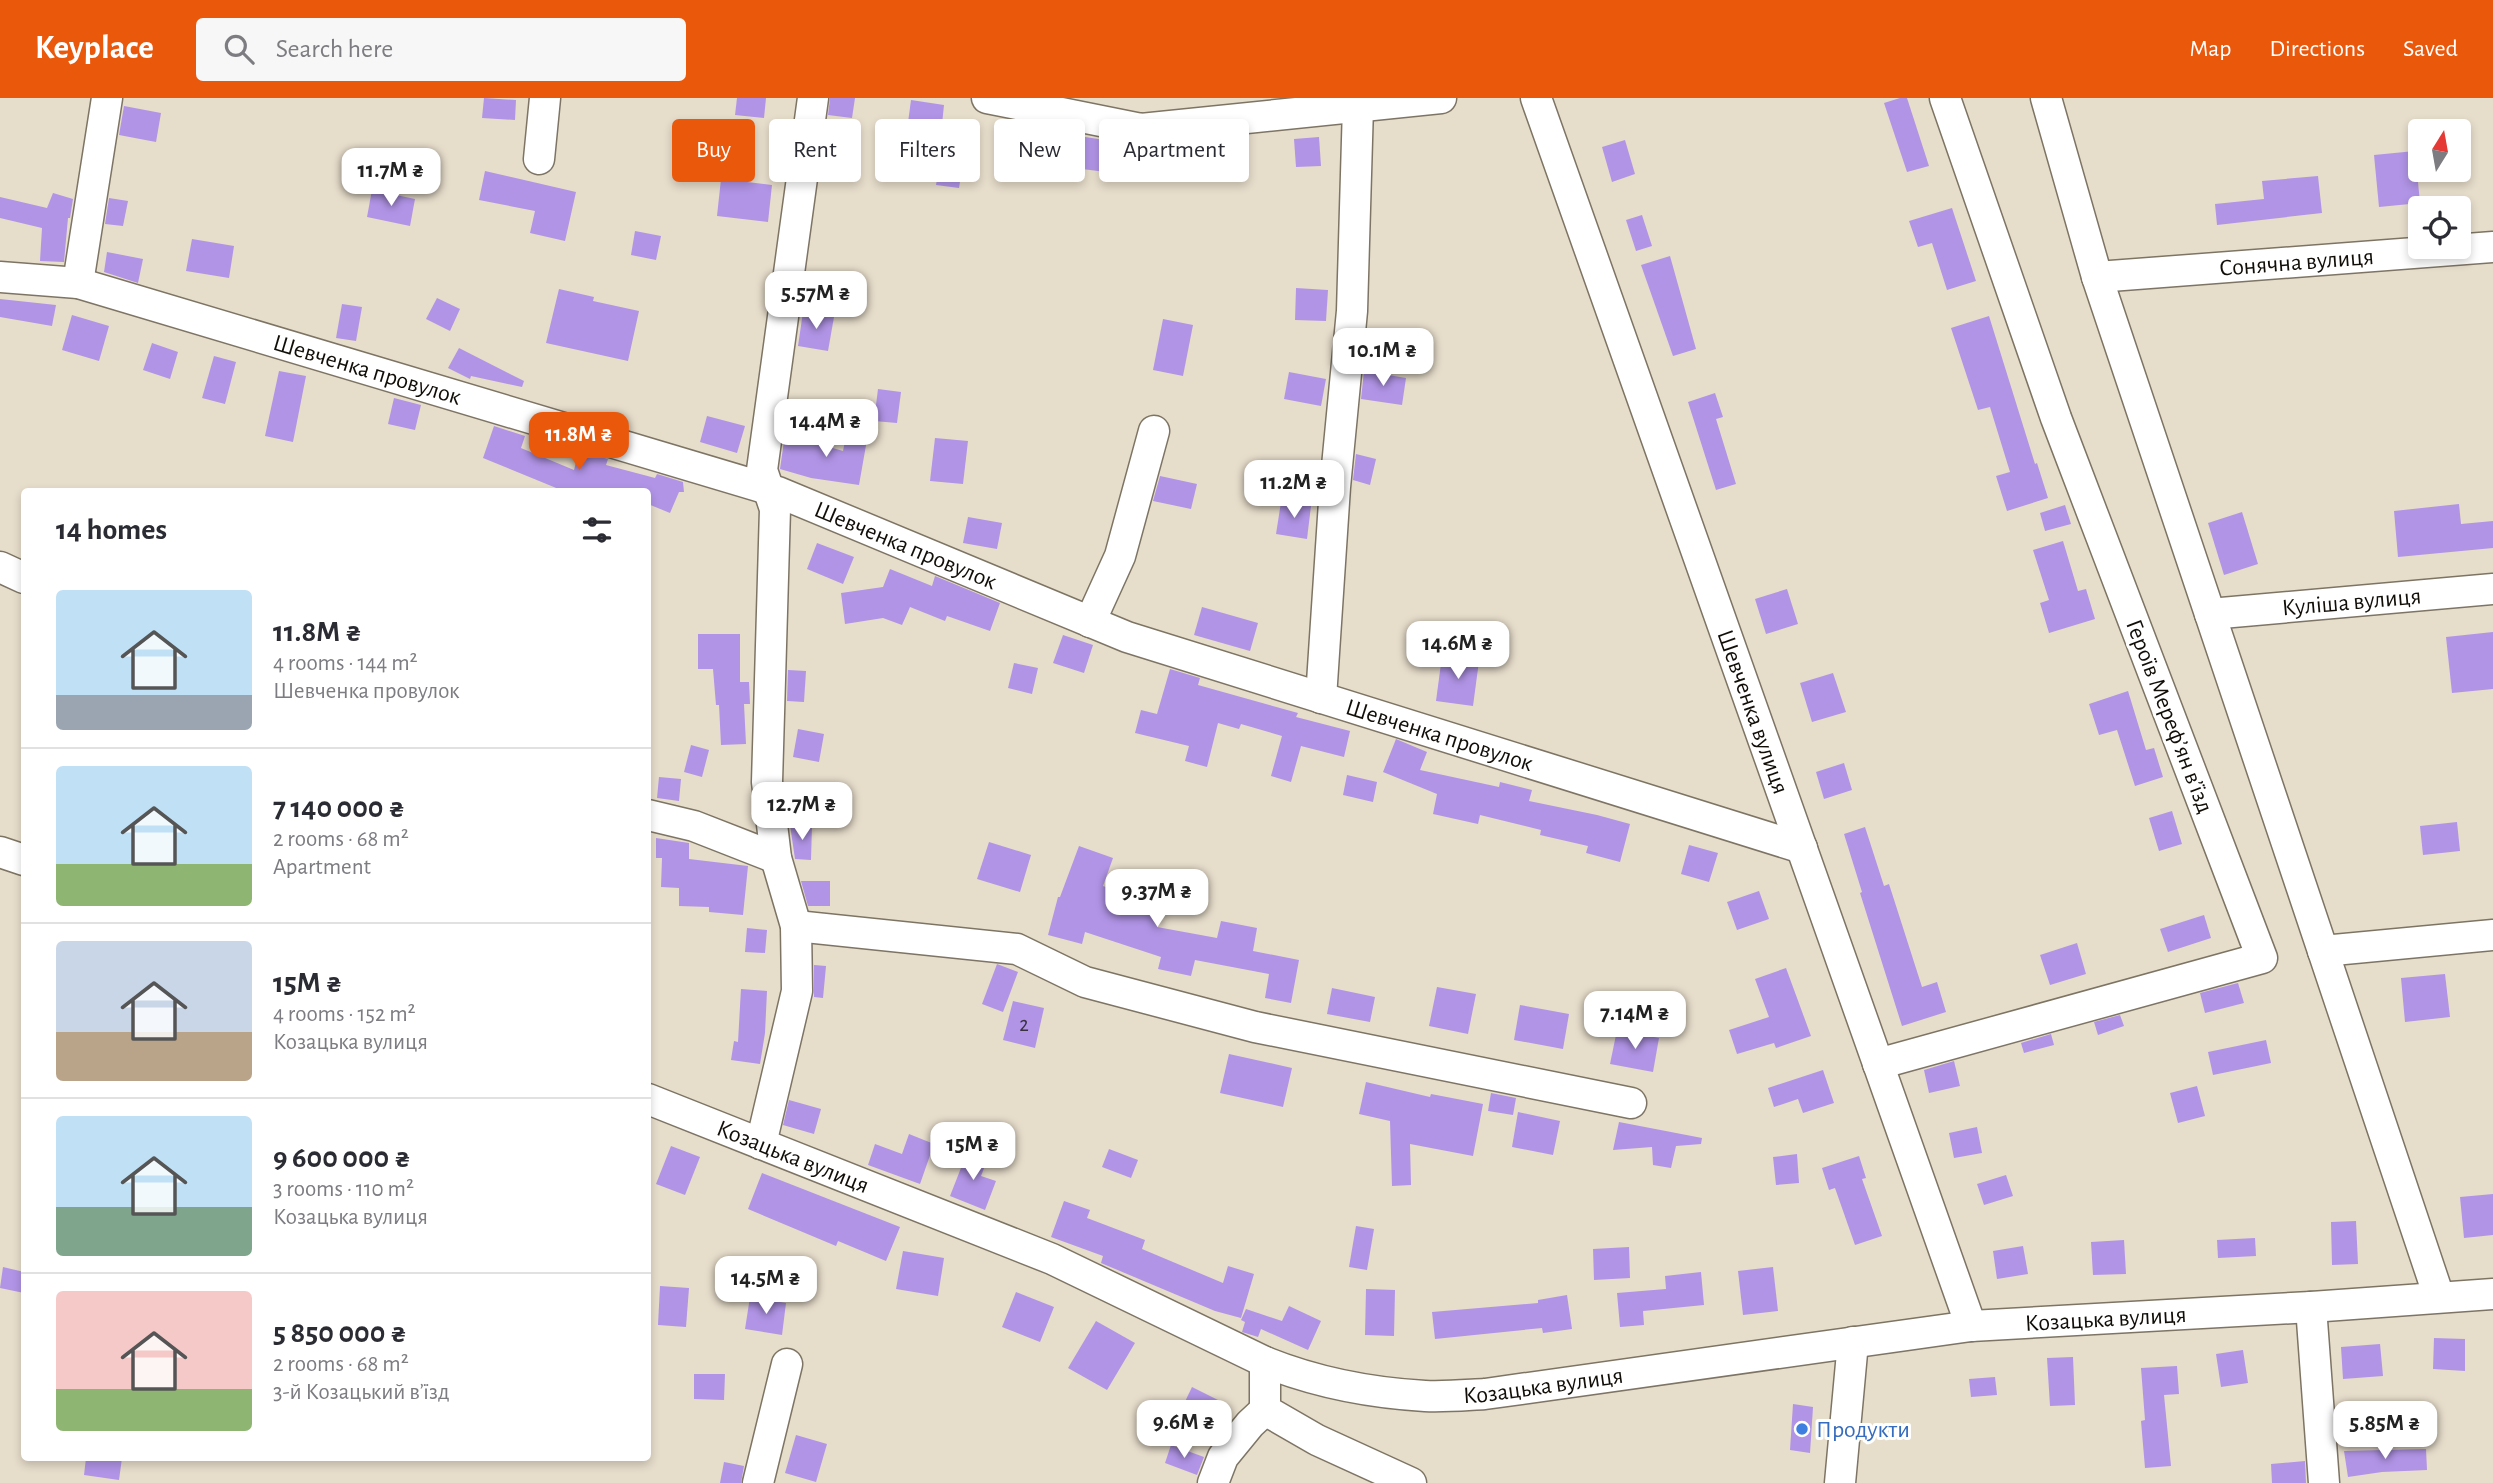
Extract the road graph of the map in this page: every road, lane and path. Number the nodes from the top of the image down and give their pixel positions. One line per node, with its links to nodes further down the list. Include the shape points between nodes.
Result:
1 (107, 98): 14 (street)
2 (545, 98): 10 (street)
3 (813, 98): 16 (street, via 762,470)
4 (987, 98): 9 (street, via 1141,129)
5 (1441, 98): 9 (street)
6 (1536, 98): 24 (street, Шевченка вулиця)
7 (1945, 98): 31 (street, Героїв Мерефʼян вʼїзд, via 2056,418 2262,958)
8 (2046, 98): 13 (street)
9 (1358, 107): 22 (street, via 1352,311)
10 (539, 159)
11 (2493, 247): 13 (street, Сонячна вулиця)
12 (0, 277): 14 (street, Шевченка провулок)
13 (2098, 277): 20 (street)
14 (78, 283): 16 (street, Шевченка провулок)
15 (1154, 431): 21 (street, via 1120,556)
16 (768, 490): 21 (street, Шевченка провулок); 26 (street, via 775,509 767,782)
17 (0, 567): 18 (street)
18 (21, 577)
19 (2493, 589): 20 (street, Куліша вулиця)
20 (2210, 614): 30 (street)
21 (1090, 622): 22 (street, Шевченка провулок)
22 (1321, 698): 24 (street, Шевченка провулок)
23 (651, 817): 26 (street, via 694,825)
24 (1802, 848): 31 (street, Шевченка вулиця)
25 (0, 852): 27 (street)
26 (776, 858): 28 (street)
27 (21, 859)
28 (796, 926): 33 (street, via 1017,949 1085,982 1255,1027); 34 (street, via 797,990)
29 (2493, 934): 30 (street)
30 (2323, 951): 36 (street)
31 (1878, 1064): 38 (street, Шевченка вулиця)
32 (651, 1100): 34 (street, Козацька вулиця)
33 (1631, 1103)
34 (761, 1144): 40 (street, Козацька вулиця, via 1052,1259)
35 (2493, 1294): 36 (street, Козацька вулиця)
36 (2439, 1297): 37 (street, Козацька вулиця)
37 (2311, 1307): 38 (street, Козацька вулиця); 47 (street)
38 (1971, 1326): 39 (street, Козацька вулиця)
39 (1853, 1342): 40 (street, Козацька вулиця, via 1485,1394 1427,1396 1295,1374); 46 (street)
40 (1265, 1362): 42 (street)
41 (787, 1364): 43 (street)
42 (1265, 1410): 44 (street, via 1223,1457); 45 (street, via 1317,1440)
43 (758, 1483)
44 (1213, 1483)
45 (1411, 1483)
46 (1840, 1483)
47 (2324, 1483)

